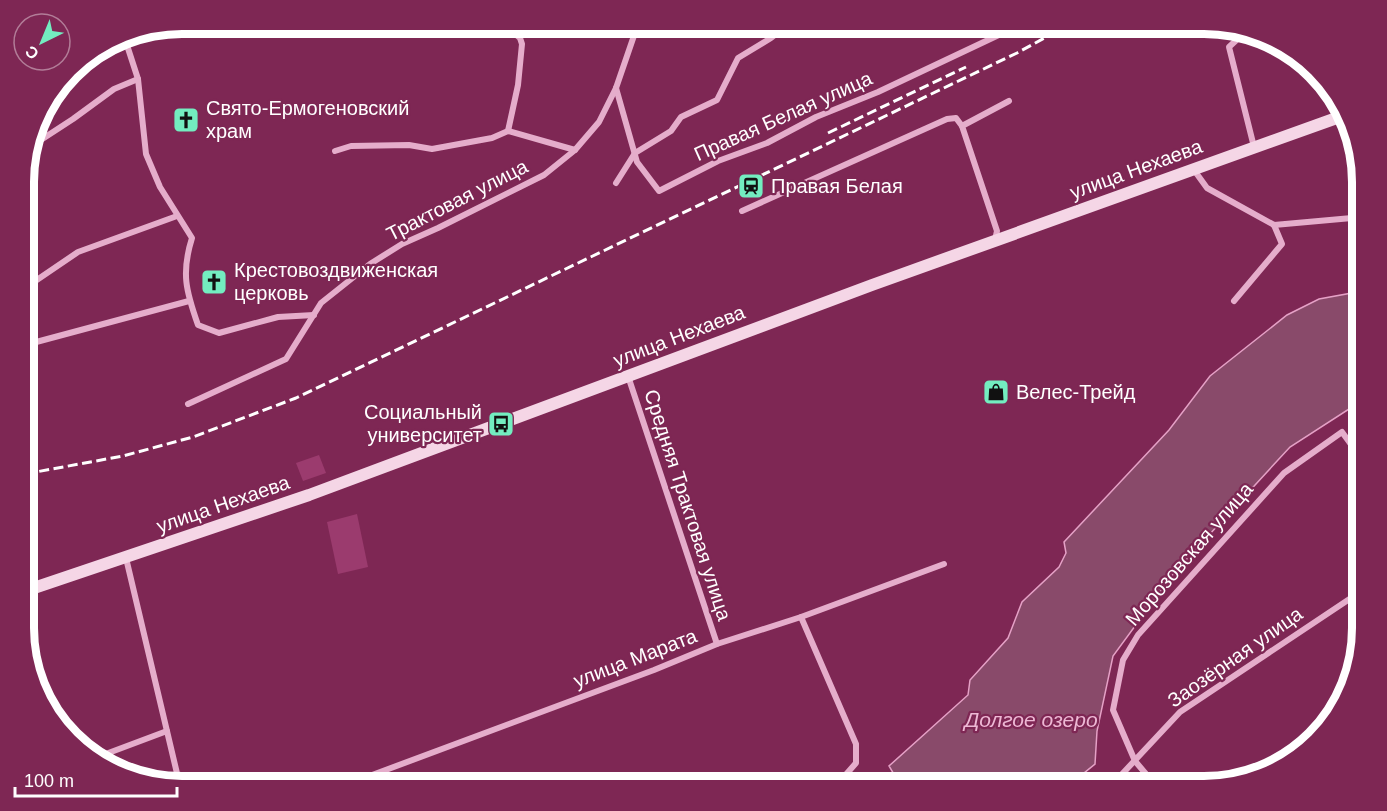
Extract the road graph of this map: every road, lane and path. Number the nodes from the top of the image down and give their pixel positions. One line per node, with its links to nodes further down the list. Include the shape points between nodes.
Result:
1 (516, 35): 12 (street, via 522,44)
2 (634, 35): 8 (street, Трактовая улица)
3 (775, 35): 17 (street, via 738,58 717,100 681,117 670,131)
4 (999, 35): 17 (street, Правая Белая улица, via 659,191)
5 (1238, 39): 14 (street, via 1229,47)
6 (127, 46): 7 (street)
7 (138, 79): 13 (street, via 114,89); 21 (street, via 146,153)
8 (616, 88): 15 (street, Трактовая улица, via 599,122); 17 (street, Правая Белая улица)
9 (1009, 101): 11 (street)
10 (1337, 118): 14 (street, улица Нехаева)
11 (962, 126): 20 (street, via 956,118 947,119); 24 (street, via 997,231)
12 (508, 131): 15 (street); 16 (street, via 492,138 432,149 409,145 351,146)
13 (41, 140)
14 (1254, 148): 18 (street, улица Нехаева)
15 (575, 150): 28 (street, Трактовая улица, via 544,175 402,243 321,303)
16 (334, 151)
17 (635, 153): 19 (street)
18 (1194, 169): 23 (street, via 1207,188); 24 (street, улица Нехаева)
19 (616, 183)
20 (742, 212)
21 (177, 216): 25 (street, via 78,252); 26 (street, via 192,238 186,259)
22 (1352, 217): 23 (street)
23 (1274, 225): 27 (street, via 1282,244)
24 (995, 240): 30 (street, улица Нехаева)
25 (34, 282)
26 (189, 301): 28 (street, via 198,325 219,333 279,317); 29 (street)
27 (1233, 302)
28 (314, 315): 31 (street, Трактовая улица, via 286,359)
29 (34, 343)
30 (628, 376): 33 (street, улица Нехаева, via 309,495); 38 (street, Средняя Трактовая улица)
31 (188, 404)
32 (1352, 446): 41 (street, Морозовская улица, via 1342,432 1284,473 1138,635 1123,660 1113,710)
33 (126, 558): 35 (street, улица Нехаева); 39 (street)
34 (944, 564): 37 (street, улица Марата)
35 (34, 588)
36 (1352, 597): 41 (street, Заозёрная улица, via 1180,712)
37 (801, 617): 38 (street, улица Марата); 44 (street, via 856,744 856,763)
38 (717, 644): 43 (street, улица Марата)
39 (167, 730): 40 (street); 42 (street)
40 (105, 754)
41 (1135, 761): 45 (street, Заозёрная улица); 46 (street)
42 (178, 776)
43 (370, 776)
44 (845, 776)
45 (1121, 776)
46 (1148, 776)

